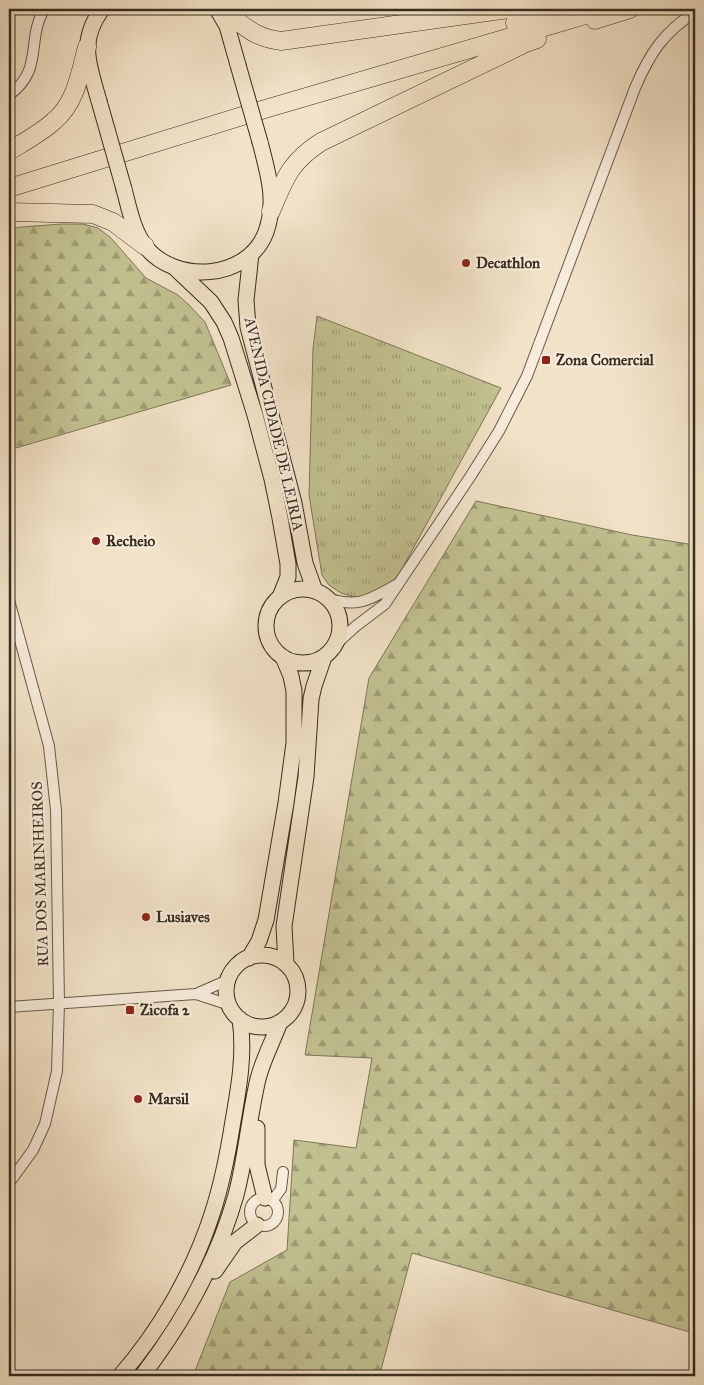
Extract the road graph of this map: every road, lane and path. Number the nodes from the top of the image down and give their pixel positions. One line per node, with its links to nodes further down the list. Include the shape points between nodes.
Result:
1 (44, 9): 10 (street, via 35,28 30,70)
2 (102, 9): 9 (main road)
3 (219, 9): 4 (highway, via 259,37 281,41); 14 (main road, bridge, via 227,26 260,142 271,186)
4 (508, 9)
5 (560, 9): 12 (highway)
6 (606, 9): 13 (highway)
7 (630, 9): 14 (highway, via 526,43 321,142 291,167)
8 (695, 12): 19 (street, via 678,23 647,60 528,376 489,446)
9 (87, 47): 11 (highway, via 74,92 65,109 53,122); 16 (main road, bridge, via 134,225)
10 (9, 95)
11 (9, 152)
12 (9, 182)
13 (9, 188)
14 (271, 211): 17 (main road, via 266,233)
15 (9, 212): 16 (highway, via 93,214 114,222)
16 (145, 246): 18 (main road)
17 (251, 254): 18 (main road, via 236,265 217,271); 20 (main road, AVENIDA CIDADE DE LEIRIA, via 246,300 248,327 294,503 305,563)
18 (174, 267): 21 (main road, AVENIDA CIDADE DE LEIRIA, via 211,302 231,338 255,415 280,518 288,564 288,577)
19 (399, 584): 20 (street, via 357,603 339,602); 23 (street, via 385,604)
20 (321, 594): 21 (main road, via 301,589); 23 (main road, via 336,609 340,620)
21 (280, 597): 24 (main road, via 269,611 266,628 271,645)
22 (9, 600): 30 (street, RUA DOS MARINHEIROS, via 49,746 56,810)
23 (336, 644): 25 (main road)
24 (283, 657): 25 (main road, via 304,664); 26 (main road, via 294,691 294,743 266,920 259,941)
25 (324, 657): 27 (main road, via 311,699 306,777 284,926)
26 (248, 958): 27 (main road, via 264,955); 28 (main road, via 236,967)
27 (286, 964): 34 (main road, via 297,982 298,994 289,1015)
28 (228, 980): 29 (street); 31 (main road)
29 (196, 994): 30 (street); 31 (street)
30 (58, 1002): 32 (street); 37 (street, RUA DOS MARINHEIROS, via 57,1071 45,1124)
31 (230, 1005): 33 (main road)
32 (9, 1007)
33 (240, 1019): 34 (main road, via 255,1026); 41 (main road, via 243,1037 240,1081 212,1215 179,1290 147,1342)
34 (280, 1022): 35 (main road)
35 (255, 1094): 38 (main road, via 257,1165); 40 (main road, via 231,1211)
36 (283, 1172): 38 (street, via 281,1189)
37 (9, 1183)
38 (268, 1199): 39 (street, via 256,1201 250,1208 251,1217); 39 (street, via 278,1208 278,1213 274,1222 266,1226)
39 (257, 1225): 40 (main road, via 235,1242)
40 (191, 1305): 42 (main road)
41 (120, 1376)
42 (142, 1376)

